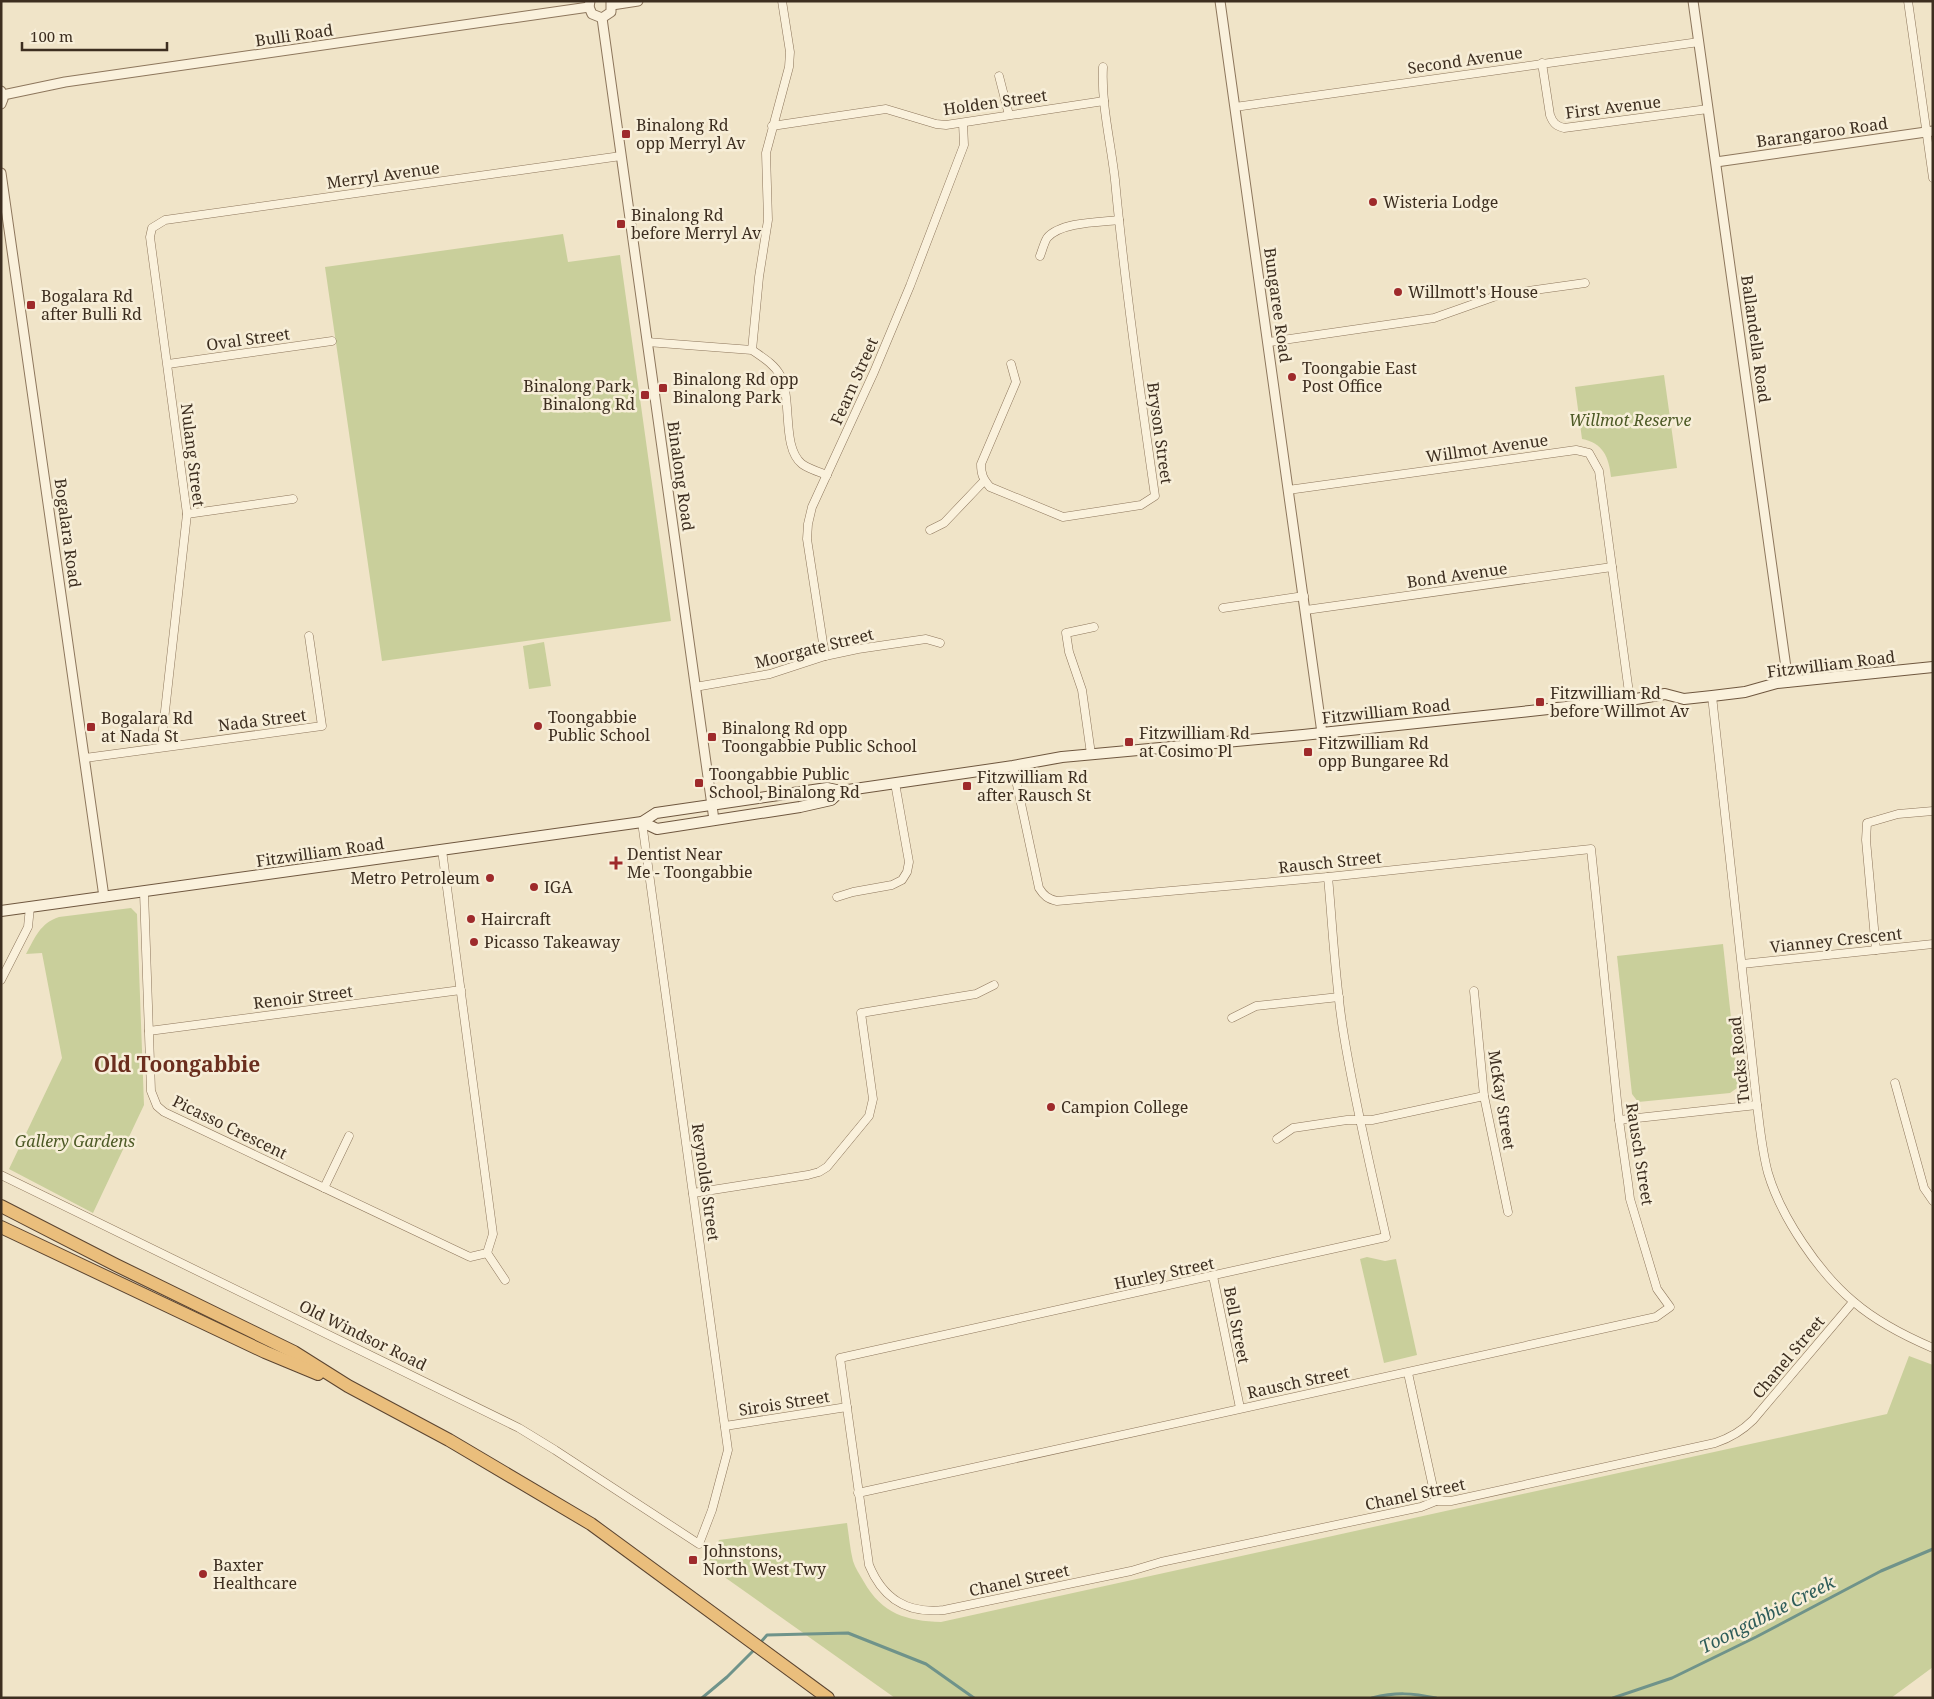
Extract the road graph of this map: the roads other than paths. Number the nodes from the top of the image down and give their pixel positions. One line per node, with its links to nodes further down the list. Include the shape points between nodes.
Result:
1 (638, 1): 6 (street)
2 (782, 1): 20 (street, via 790,52 789,67)
3 (1220, 1): 16 (street, Bungaree Road)
4 (1693, 1): 9 (street, Ballandella Road)
5 (1908, 1): 21 (street)
6 (612, 3): 8 (street, via 608,15)
7 (590, 4): 8 (street, via 595,16); 13 (street, Bulli Road)
8 (602, 18): 22 (street, Binalong Road)
9 (1699, 42): 10 (street, Second Avenue); 17 (street, Ballandella Road)
10 (1542, 63): 16 (street, Second Avenue); 17 (street, First Avenue, via 1552,121 1564,128)
11 (1103, 67): 14 (street, Bryson Street)
12 (999, 76): 18 (street)
13 (2, 93): 15 (street)
14 (1104, 101): 18 (street, Holden Street); 26 (street, Bryson Street)
15 (1, 104)
16 (1235, 106): 32 (street, Bungaree Road)
17 (1708, 108): 23 (street, Ballandella Road)
18 (1009, 114): 19 (street, Holden Street)
19 (963, 122): 20 (street, Holden Street, via 936,124 886,109); 36 (street, Fearn Street, via 964,145 910,286)
20 (772, 126): 33 (street, via 765,165 768,220)
21 (1930, 132): 23 (street, Barangaroo Road); 25 (street)
22 (621, 156): 27 (street, Merryl Avenue, via 165,220); 31 (street, Binalong Road)
23 (1716, 162): 51 (street, Ballandella Road)
24 (1, 173): 58 (street, Bogalara Road)
25 (1933, 178)
26 (1119, 220): 28 (street, via 1057,230 1047,238); 37 (street, Bryson Street, via 1155,496 1141,505 1063,517 990,487)
27 (152, 228): 34 (street, Nulang Street, via 150,237)
28 (1040, 256)
29 (1585, 283): 32 (street, via 1499,294 1434,318)
30 (332, 341): 34 (street, Oval Street)
31 (647, 342): 33 (street); 52 (street, Binalong Road)
32 (1269, 342): 38 (street, Bungaree Road)
33 (752, 350): 36 (street, via 775,367 781,376 792,449 804,465)
34 (168, 364): 40 (street, Nulang Street)
35 (1011, 364): 37 (street, via 1016,382 981,464)
36 (827, 475): 49 (street, Fearn Street, via 812,507 807,539)
37 (984, 481): 41 (street, via 944,523)
38 (1288, 490): 42 (street, Willmot Avenue, via 1582,450 1589,453 1599,471); 43 (street, Bungaree Road)
39 (293, 499): 40 (street)
40 (187, 514): 56 (street, Nulang Street)
41 (930, 530)
42 (1612, 567): 45 (street, Bond Avenue); 54 (street, Willmot Avenue)
43 (1304, 596): 44 (street); 45 (street, Bungaree Road)
44 (1223, 608)
45 (1306, 610): 55 (street, Bungaree Road)
46 (1094, 627): 57 (street, via 1066,633 1082,690)
47 (309, 636): 56 (street, Nada Street, via 322,726)
48 (940, 644): 49 (street, Moorgate Street, via 926,639)
49 (825, 656): 52 (street, Moorgate Street, via 770,674)
50 (1933, 667): 51 (main road, Fitzwilliam Road)
51 (1788, 682): 53 (main road, Fitzwilliam Road)
52 (695, 687): 62 (street, Binalong Road)
53 (1712, 696): 54 (main road, Fitzwilliam Road, via 1684,699 1665,694); 75 (street, Tucks Road)
54 (1630, 700): 55 (main road, Fitzwilliam Road)
55 (1322, 733): 57 (main road, Fitzwilliam Road)
56 (160, 746): 58 (street, Nada Street)
57 (1091, 754): 59 (main road, Fitzwilliam Road)
58 (85, 758): 69 (street, Bogalara Road)
59 (1013, 766): 60 (main road, Fitzwilliam Road); 67 (street, Rausch Street, via 1039,888 1049,899 1057,901)
60 (895, 783): 61 (main road, Fitzwilliam Road); 70 (street, via 908,872 892,885)
61 (841, 791): 62 (main road, Fitzwilliam Road, via 827,788); 64 (main road, Fitzwilliam Road, via 831,800)
62 (712, 805): 64 (street, Binalong Road); 65 (main road, Fitzwilliam Road, via 656,813)
63 (1933, 811): 74 (street, via 1898,814 1867,823)
64 (714, 820): 65 (main road, Fitzwilliam Road, via 657,829)
65 (642, 822): 66 (main road, Fitzwilliam Road); 92 (street, Reynolds Street)
66 (442, 850): 68 (main road, Fitzwilliam Road); 78 (street)
67 (1328, 877): 80 (street, Hurley Street); 86 (street, Rausch Street, via 1591,848)
68 (144, 892): 69 (main road, Fitzwilliam Road); 82 (street, Picasso Crescent)
69 (104, 897): 71 (main road, Fitzwilliam Road)
70 (837, 897)
71 (30, 908): 72 (main road, Fitzwilliam Road); 76 (street, via 28,927)
72 (1, 911)
73 (1933, 944): 74 (street, Vianney Crescent)
74 (1876, 950): 75 (street, Vianney Crescent)
75 (1742, 964): 85 (street, Tucks Road)
76 (1, 980)
77 (994, 985): 92 (street, via 976,994 861,1013 872,1108 863,1125 827,1167 808,1175)
78 (461, 990): 82 (street, Renoir Street); 97 (street, via 493,1234)
79 (1474, 991): 84 (street, McKay Street)
80 (1338, 997): 81 (street, via 1256,1006); 87 (street, Hurley Street)
81 (1232, 1018)
82 (149, 1031): 91 (street, Picasso Crescent, via 151,1092 157,1106)
83 (1895, 1083): 93 (street, via 1924,1188)
84 (1484, 1096): 87 (street); 95 (street, McKay Street)
85 (1757, 1105): 86 (street); 100 (street, Tucks Road, via 1768,1174 1787,1218 1818,1265)
86 (1619, 1120): 102 (street, Rausch Street, via 1630,1199 1657,1290 1670,1308 1656,1317)
87 (1360, 1121): 89 (street, via 1292,1128); 98 (street, Hurley Street, via 1386,1237)
88 (349, 1136): 91 (street)
89 (1277, 1139)
90 (1, 1175): 109 (street, Old Windsor Road, via 518,1428)
91 (324, 1188): 97 (street, Picasso Crescent, via 470,1257)
92 (694, 1193): 106 (street, Reynolds Street)
93 (1933, 1201)
94 (1, 1206): 103 (highway, via 294,1352)
95 (1508, 1212)
96 (1, 1227): 103 (highway, via 265,1352)
97 (487, 1253): 99 (street)
98 (1213, 1276): 104 (street, Hurley Street, via 840,1358); 105 (street, Bell Street)
99 (505, 1280)
100 (1853, 1302): 101 (street, Tucks Road, via 1880,1322); 108 (street, Chanel Street, via 1754,1420 1728,1439 1451,1501)
101 (1933, 1348)
102 (1408, 1373): 105 (street, Rausch Street); 108 (street)
103 (348, 1386): 111 (highway, via 450,1440 592,1524)
104 (847, 1407): 106 (street, Sirois Street); 107 (street, Hurley Street)
105 (1240, 1408): 107 (street, Rausch Street)
106 (726, 1426): 109 (street, Reynolds Street, via 728,1450)
107 (858, 1493): 110 (street, Hurley Street, via 869,1565 879,1585)
108 (1436, 1501): 110 (street, Chanel Street, via 1422,1507 944,1610 922,1611)
109 (699, 1544)
110 (897, 1601)
111 (824, 1695)

